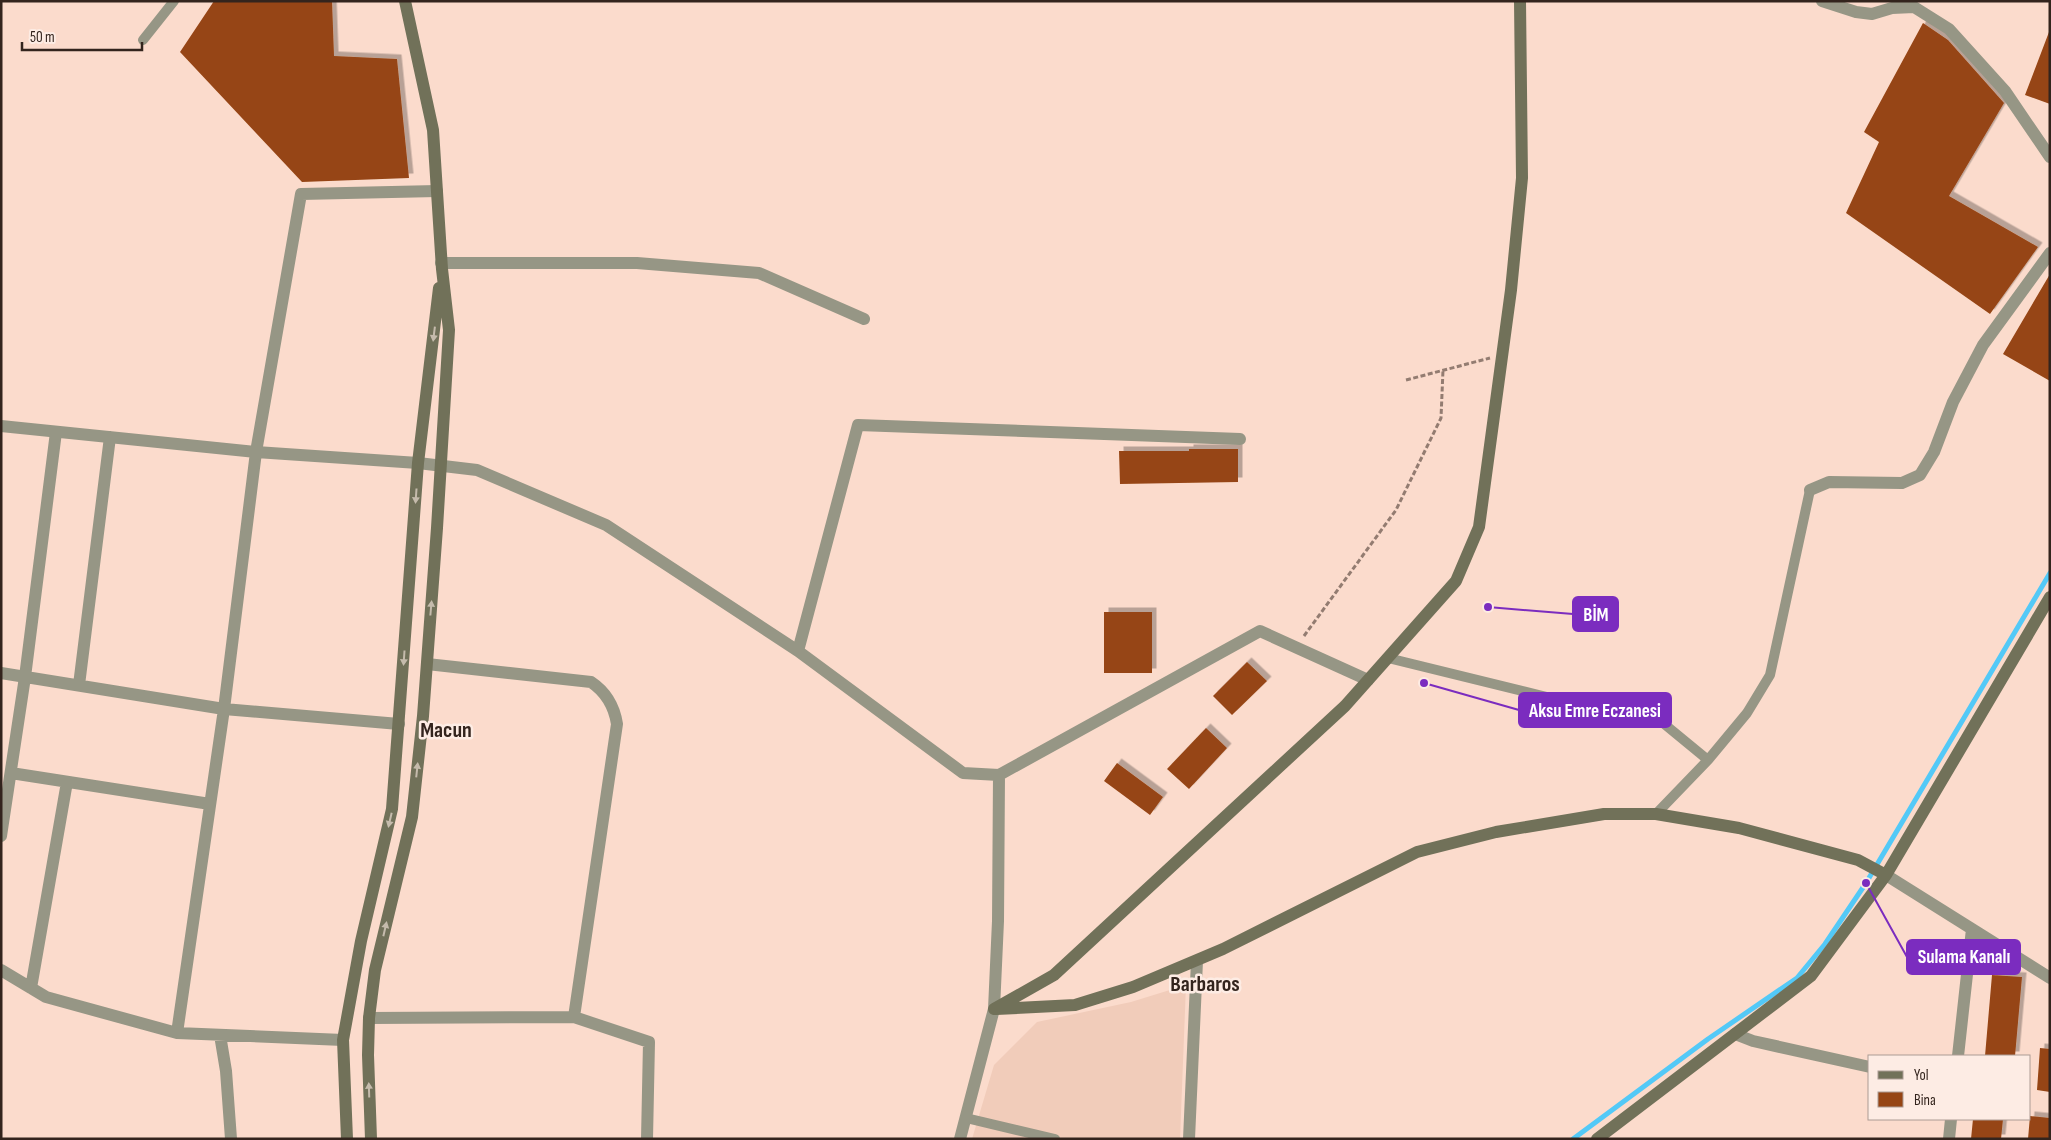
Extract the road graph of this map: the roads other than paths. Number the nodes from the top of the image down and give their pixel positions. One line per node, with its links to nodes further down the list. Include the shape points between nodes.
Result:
1 (174, 1): 5 (lane)
2 (405, 1): 7 (street, via 433,130)
3 (1520, 1): 21 (street, via 1522,178 1479,527 1456,581)
4 (1822, 1): 6 (street, via 1872,14 1892,8 1914,7 1949,29 2005,91)
5 (143, 40)
6 (2050, 157)
7 (437, 191): 9 (street); 15 (street, via 301,194)
8 (2050, 253): 18 (street, via 1983,345 1953,402 1934,452 1920,475 1902,483 1829,482)
9 (442, 266): 10 (street, via 637,263 759,273); 16 (street, one-way to 16); 17 (street, via 449,330)
10 (864, 319)
11 (1, 426): 12 (street)
12 (56, 432): 13 (street); 24 (street)
13 (110, 437): 15 (street); 26 (street)
14 (1240, 440): 20 (street, via 858,425)
15 (256, 452): 16 (street); 27 (street)
16 (418, 463): 17 (street); 28 (street, one-way to 28)
17 (441, 465): 20 (street, via 476,470 606,526); 22 (street, one-way to 17)
18 (1810, 490): 29 (lane, via 1770,675 1747,713)
19 (2050, 597): 36 (street)
20 (798, 652): 31 (street, via 963,774)
21 (1388, 658): 25 (street); 29 (lane, via 1575,704 1646,709)
22 (427, 664): 43 (street, via 591,682 613,705 617,724); 44 (street, one-way to 22, via 375,970 412,817)
23 (1, 673): 24 (street)
24 (26, 677): 26 (street); 30 (street)
25 (1368, 680): 31 (street, via 1260,631); 42 (street, via 1345,706 1054,974)
26 (79, 685): 27 (street)
27 (224, 709): 28 (street); 33 (street)
28 (399, 724): 48 (street, one-way to 48, via 392,809 361,941)
29 (1708, 760): 34 (lane)
30 (11, 773): 32 (street); 35 (street)
31 (998, 775): 42 (street)
32 (67, 782): 33 (street); 41 (street)
33 (210, 804): 45 (street)
34 (1656, 814): 36 (street, via 1739,828 1858,860); 38 (street, via 1604,814 1496,832 1417,852)
35 (1, 836)
36 (1882, 873): 37 (street); 46 (street, via 1811,976)
37 (1972, 929): 40 (street); 49 (street)
38 (1197, 961): 42 (street, via 1133,987 1075,1005); 59 (street)
39 (1, 970): 41 (street)
40 (2050, 978)
41 (31, 988): 45 (street, via 46,997)
42 (994, 1009): 51 (street)
43 (574, 1017): 44 (street); 56 (street, via 650,1042)
44 (369, 1018): 55 (street, one-way to 44)
45 (176, 1033): 47 (street)
46 (1735, 1034): 50 (street, via 1753,1041); 60 (street)
47 (220, 1035): 48 (street); 53 (street)
48 (343, 1040): 54 (street)
49 (1958, 1055)
50 (1868, 1067)
51 (966, 1118): 57 (street); 58 (lane)
52 (1951, 1120): 61 (street)
53 (231, 1139)
54 (347, 1139)
55 (371, 1139)
56 (647, 1139)
57 (960, 1139)
58 (1055, 1139)
59 (1189, 1139)
60 (1597, 1139)
61 (1949, 1139)

